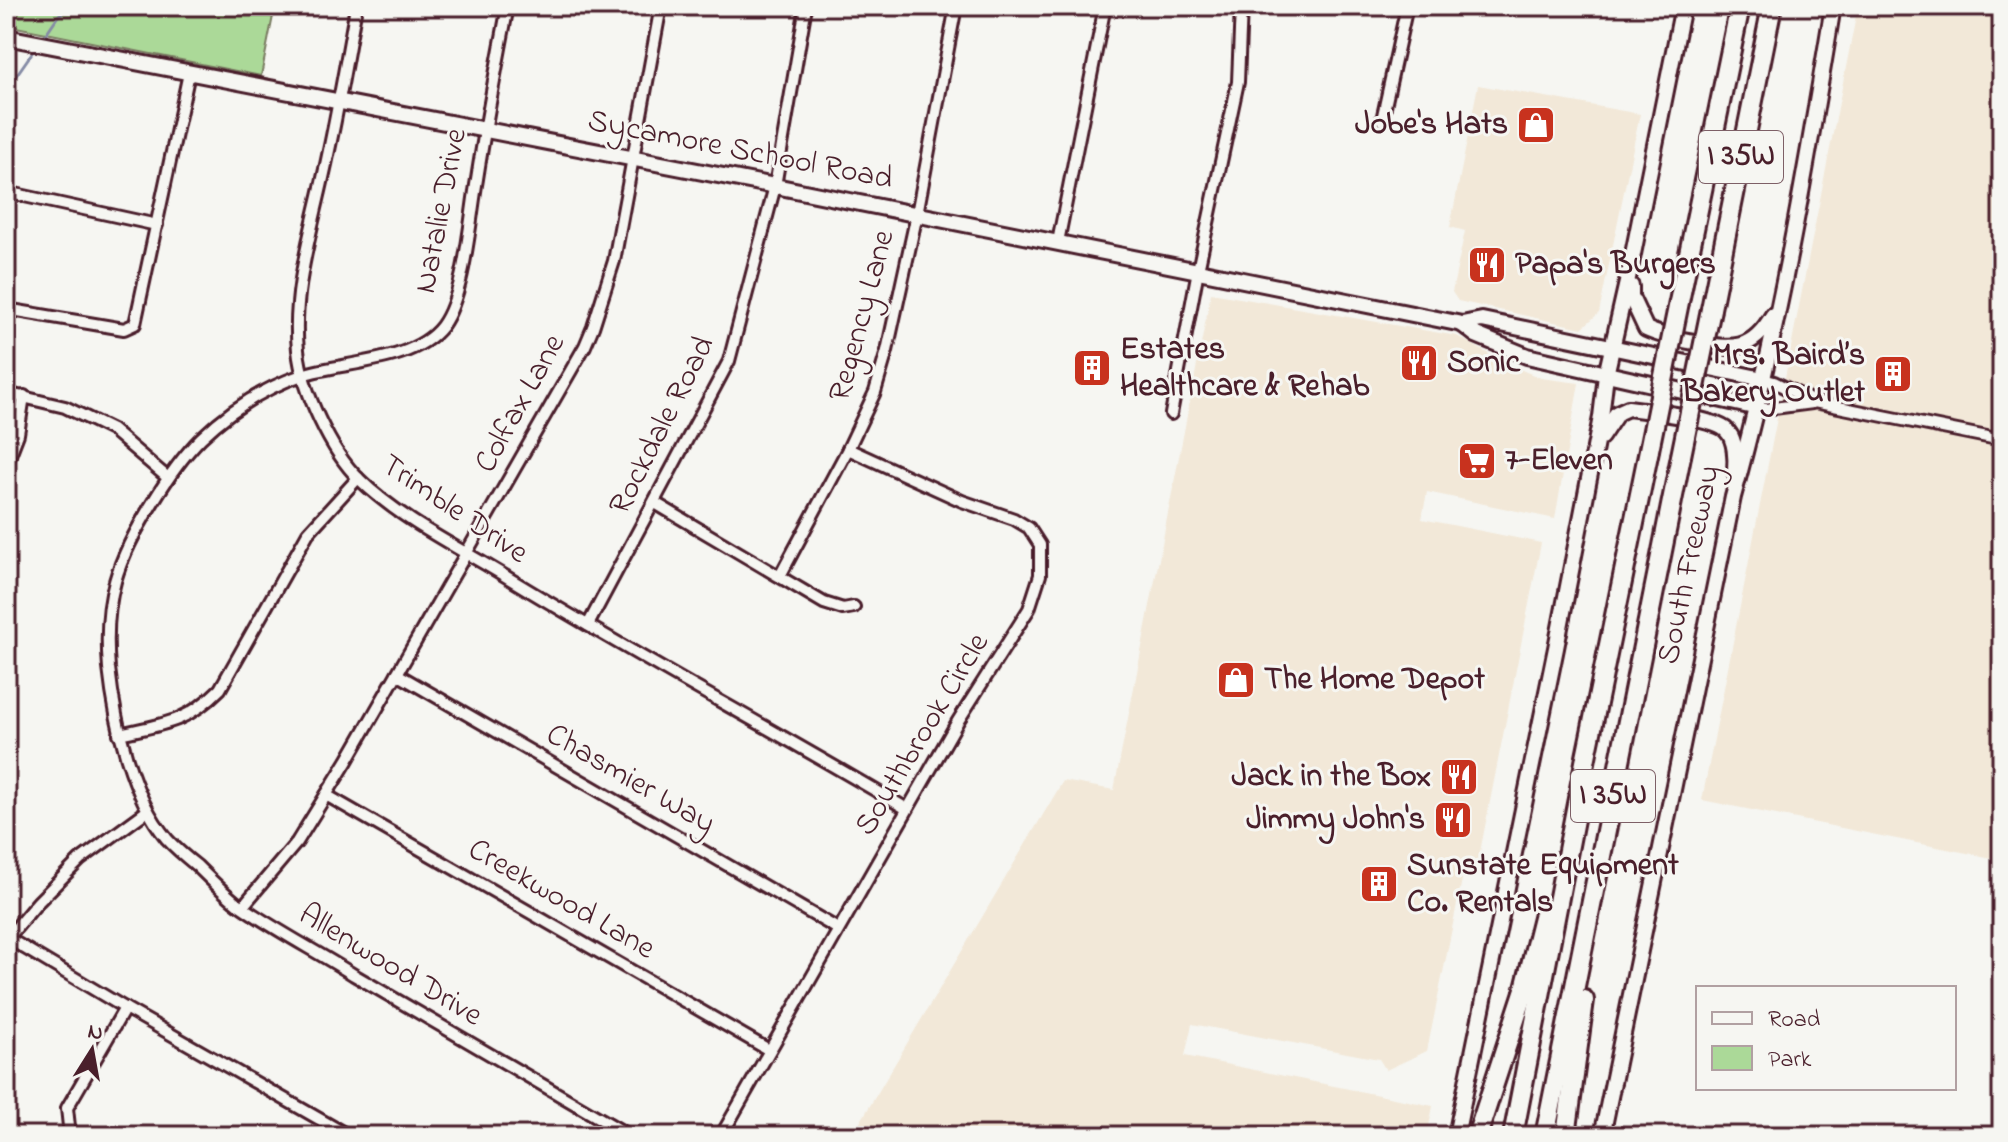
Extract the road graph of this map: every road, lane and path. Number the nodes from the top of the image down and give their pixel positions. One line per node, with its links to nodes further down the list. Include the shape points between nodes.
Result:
1 (356, 6): 17 (street, Trimble Drive)
2 (508, 6): 19 (street, Natalie Drive)
3 (661, 6): 20 (street, Colfax Lane)
4 (806, 6): 21 (street, Rockdale Road)
5 (956, 6): 23 (street, Regency Lane)
6 (1105, 6): 25 (street)
7 (1241, 6): 27 (street, via 1238,82)
8 (1407, 6): 18 (street)
9 (1683, 6): 26 (main road)
10 (1728, 6): 16 (highway, via 1715,72)
11 (1740, 6): 16 (highway, South Freeway / I 35W)
12 (1772, 6): 58 (highway, South Freeway / I 35W, bridge)
13 (1833, 6): 28 (main road, South Freeway)
14 (6, 37): 15 (main road, Sycamore School Road)
15 (189, 73): 17 (main road, Sycamore School Road); 24 (street)
16 (1724, 88): 54 (highway, South Freeway / I 35W, bridge)
17 (340, 103): 19 (main road, Sycamore School Road); 32 (street, Trimble Drive, via 299,301)
18 (1382, 120)
19 (485, 131): 20 (main road, Sycamore School Road); 32 (street, Natalie Drive, via 461,272 445,321 433,337 414,348)
20 (631, 158): 21 (main road, Sycamore School Road); 48 (street, Colfax Lane, via 614,261 593,327)
21 (775, 186): 23 (main road, Sycamore School Road); 47 (street, Rockdale Road, via 729,361)
22 (6, 192): 24 (street)
23 (917, 214): 25 (main road, Sycamore School Road); 42 (street, Regency Lane, via 879,378)
24 (157, 225): 29 (street, via 135,324 124,329)
25 (1058, 242): 27 (main road, Sycamore School Road)
26 (1630, 269): 28 (main road, via 1631,297 1646,329 1729,349 1763,333); 31 (main road)
27 (1198, 270): 30 (main road, Sycamore School Road); 39 (street)
28 (1782, 298): 34 (main road, South Freeway)
29 (6, 309)
30 (1462, 324): 31 (main road, Sycamore School Road, via 1482,320); 33 (main road, Sycamore School Road, via 1527,356)
31 (1612, 349): 33 (main road); 34 (main road, Sycamore School Road)
32 (302, 375): 44 (street, Natalie Drive, via 240,406 203,436); 45 (street, Trimble Drive, via 325,429)
33 (1606, 375): 38 (main road, Sycamore School Road); 41 (main road)
34 (1763, 379): 37 (street, Sycamore School Road); 38 (main road, South Freeway)
35 (6, 393): 36 (street)
36 (24, 396): 43 (street); 44 (street, via 65,407 112,430)
37 (1814, 402): 38 (street, Sycamore School Road); 40 (street, Sycamore School Road)
38 (1758, 408): 46 (main road, South Freeway)
39 (1171, 414)
40 (2002, 440)
41 (1596, 444): 46 (main road, via 1617,413 1628,408 1725,427 1736,461); 68 (main road)
42 (848, 449): 49 (street, Regency Lane); 56 (street, Southbrook Circle, via 1014,519 1029,528 1040,545 1040,575 1029,609)
43 (6, 465)
44 (168, 478): 53 (street, Natalie Drive, via 119,561 111,594 107,643)
45 (358, 478): 48 (street, Trimble Drive, via 388,504); 53 (street, via 308,533 220,689 185,717)
46 (1733, 497): 73 (main road, South Freeway)
47 (655, 503): 49 (street); 51 (street, Rockdale Road)
48 (467, 553): 51 (street, Trimble Drive); 52 (street, Colfax Lane)
49 (780, 576): 50 (street, via 824,603)
50 (854, 607)
51 (588, 625): 56 (street, Trimble Drive)
52 (397, 674): 55 (street, Colfax Lane); 60 (street, Chasmier Way)
53 (119, 734): 57 (street, Natalie Drive)
54 (1586, 757): 69 (highway, via 1572,779 1531,967); 70 (highway, South Freeway / I 35W)
55 (326, 795): 59 (street, Colfax Lane, via 297,842); 63 (street, Creekwood Lane)
56 (907, 809): 60 (street, Southbrook Circle)
57 (147, 811): 59 (street, Allenwood Drive, via 168,841); 61 (street, via 80,860)
58 (1595, 886): 71 (highway, South Freeway / I 35W); 72 (highway, via 1596,923)
59 (243, 906): 66 (street, Allenwood Drive)
60 (838, 929): 63 (street, Southbrook Circle)
61 (7, 938): 62 (street)
62 (125, 1008): 64 (street, via 67,1108); 65 (street)
63 (769, 1050): 67 (street, Southbrook Circle)
64 (70, 1136)
65 (349, 1136)
66 (630, 1136)
67 (721, 1136)
68 (1456, 1136)
69 (1477, 1136)
70 (1513, 1136)
71 (1545, 1136)
72 (1566, 1136)
73 (1602, 1136)

